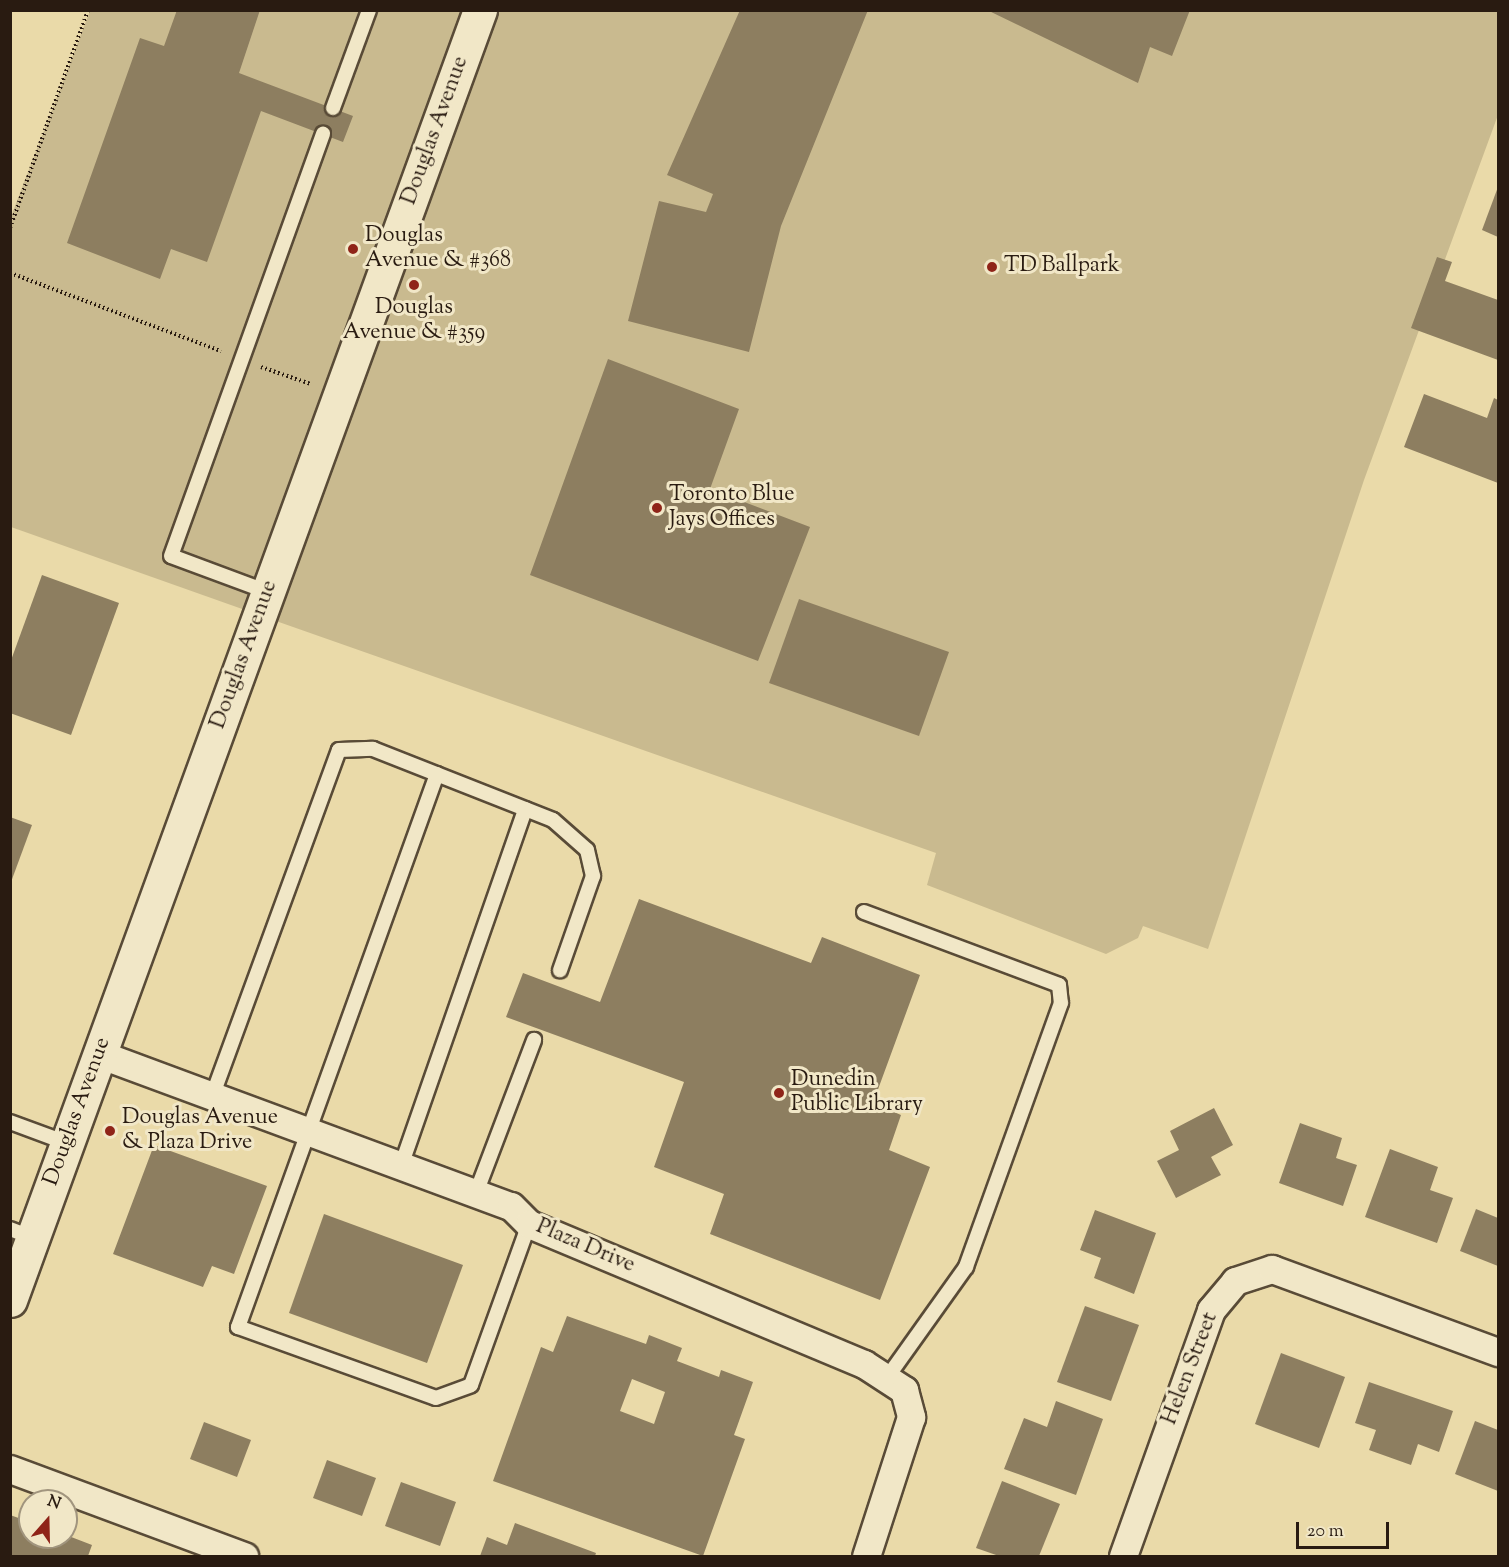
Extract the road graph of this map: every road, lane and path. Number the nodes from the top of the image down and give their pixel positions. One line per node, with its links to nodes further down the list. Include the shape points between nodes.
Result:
1 (88, 10): 6 (path)
2 (369, 10): 4 (lane)
3 (480, 10): 9 (street, Douglas Avenue)
4 (333, 108)
5 (323, 134): 8 (lane)
6 (10, 228)
7 (10, 273): 8 (path, via 170,328)
8 (242, 360): 9 (path); 10 (lane, via 171,556)
9 (340, 395): 10 (street, Douglas Avenue)
10 (268, 592): 16 (street, Douglas Avenue)
11 (437, 774): 12 (lane); 17 (lane, via 373,749 339,750); 19 (lane)
12 (525, 809): 14 (lane, via 553,820 586,850 593,876); 21 (lane)
13 (864, 912): 27 (lane, via 1059,985 1060,1003 966,1267)
14 (560, 970)
15 (534, 1040): 22 (lane)
16 (99, 1054): 17 (street, Plaza Drive); 20 (street, Douglas Avenue)
17 (213, 1094): 19 (street, Plaza Drive)
18 (10, 1122): 20 (lane)
19 (308, 1129): 21 (street, Plaza Drive); 23 (lane, via 238,1327 436,1398 471,1385)
20 (67, 1143): 24 (street, Douglas Avenue)
21 (401, 1166): 22 (street, Plaza Drive)
22 (476, 1193): 23 (street, Plaza Drive, via 511,1206)
23 (529, 1224): 27 (street, Plaza Drive, via 864,1364)
24 (22, 1233): 25 (street, Douglas Avenue)
25 (10, 1300)
26 (1498, 1352): 31 (street, Helen Street, via 1272,1269 1234,1281 1211,1310 1202,1332)
27 (886, 1379): 30 (street, Plaza Drive, via 904,1390 911,1417)
28 (10, 1469): 29 (street)
29 (244, 1557)
30 (866, 1557)
31 (1124, 1557)

